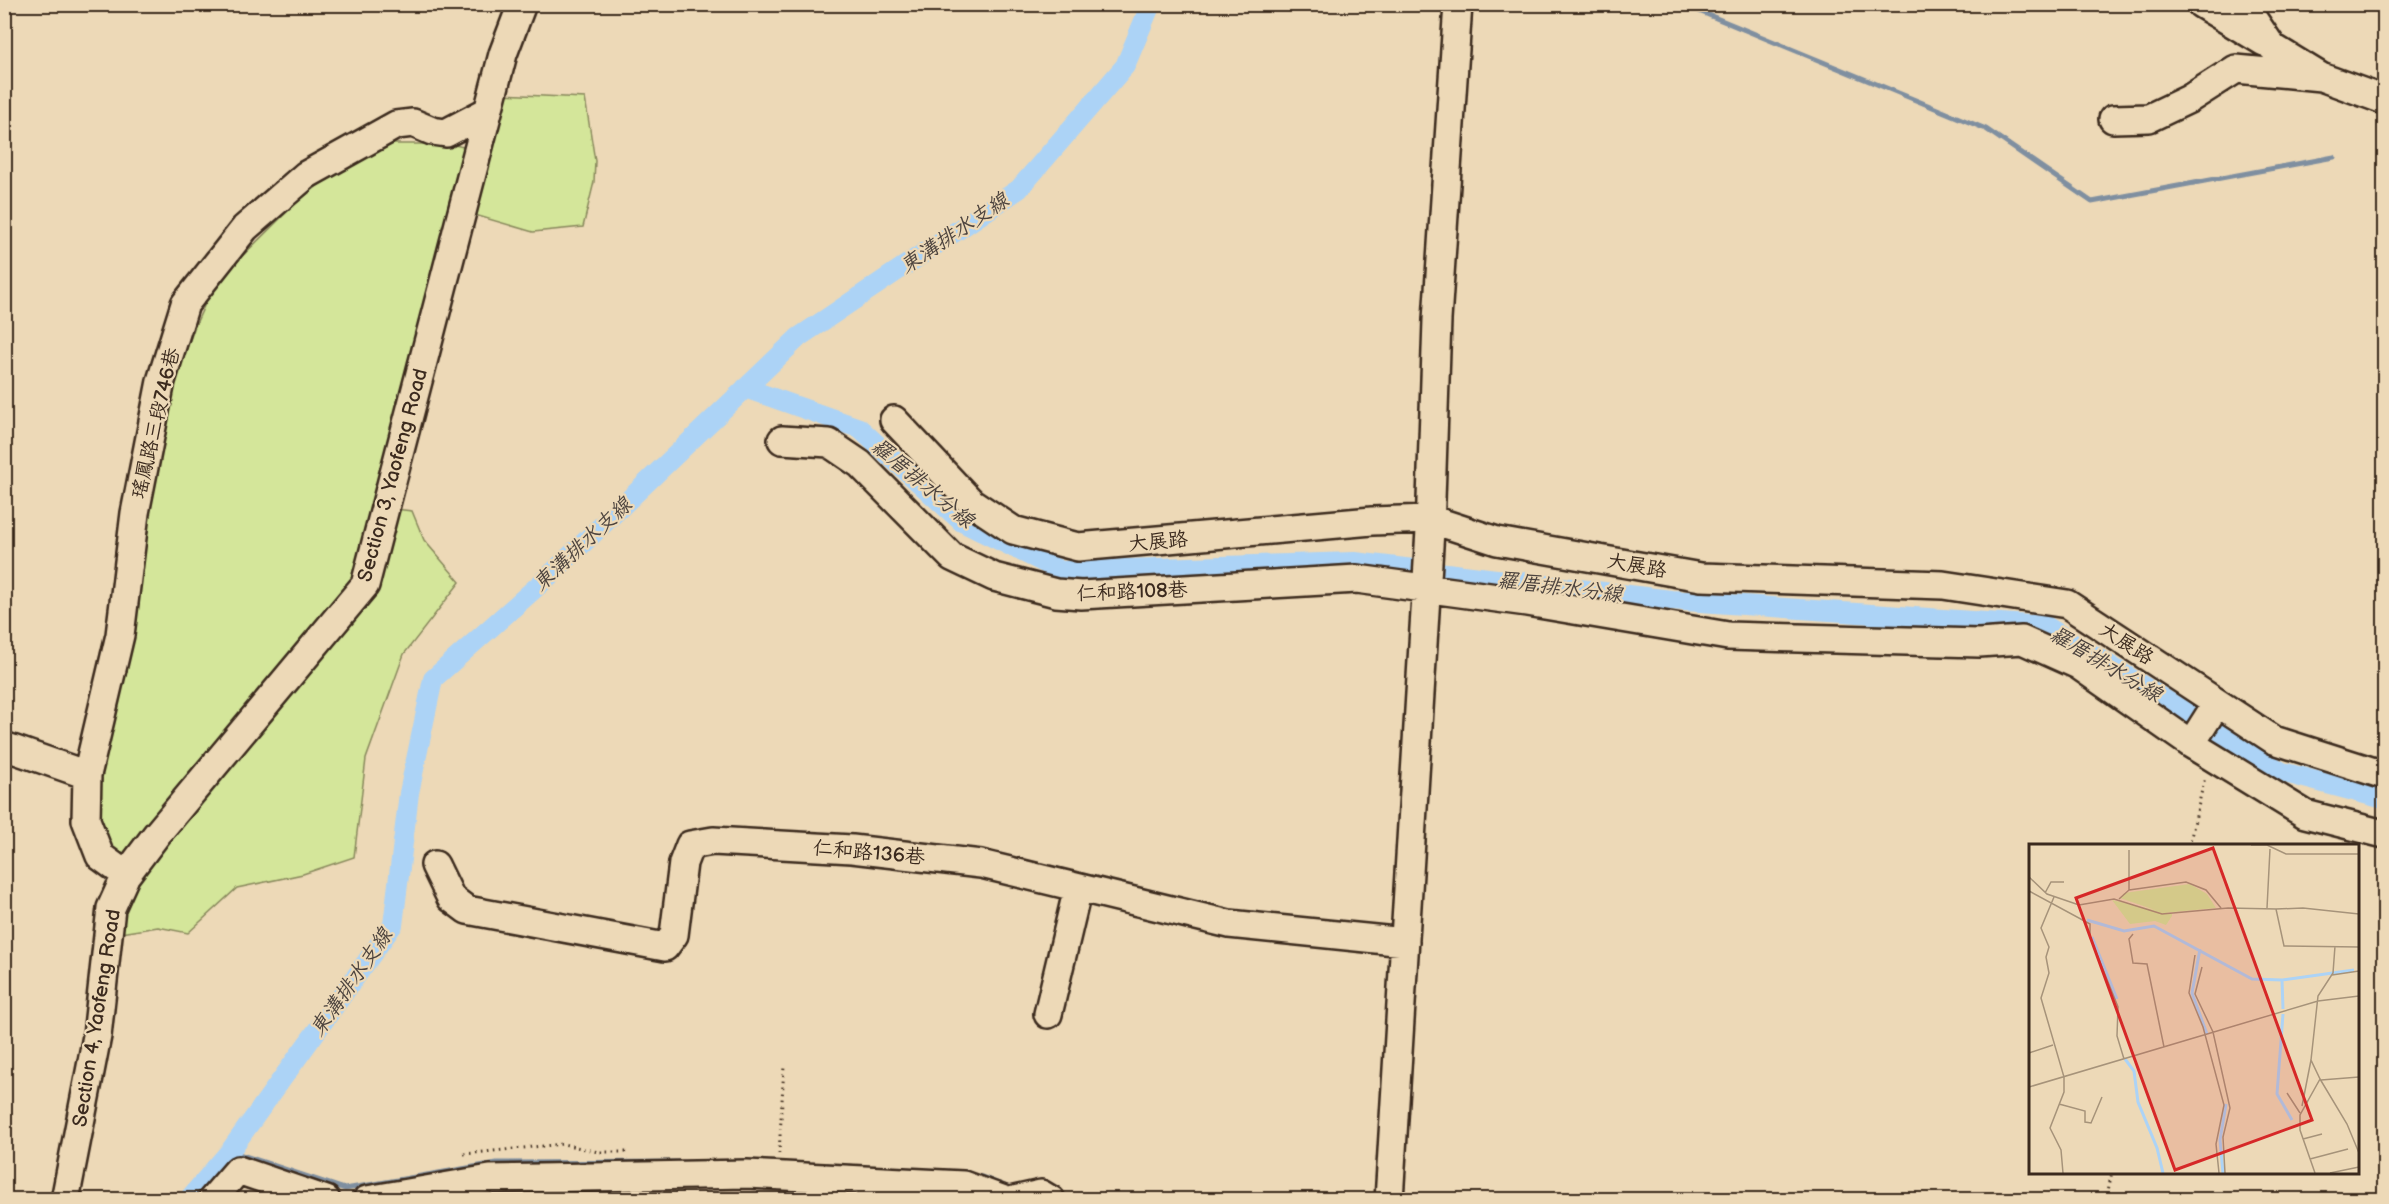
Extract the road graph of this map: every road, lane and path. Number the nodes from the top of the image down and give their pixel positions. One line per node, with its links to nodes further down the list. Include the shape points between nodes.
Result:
1 (522, 4): 8 (street, Section 3, Yaofeng Road)
2 (1458, 4): 12 (street, via 1437,320)
3 (2201, 4): 5 (street)
4 (2243, 4): 5 (street)
5 (2272, 47): 6 (street)
6 (2321, 77): 7 (street); 9 (street, via 2236,69 2189,99 2149,118)
7 (2385, 100)
8 (488, 111): 17 (street, 瑤鳳路三段746巷, via 446,133 413,123 396,125 306,175 245,228 185,304 161,381 135,513 120,635); 22 (street, Section 3, Yaofeng Road, via 365,585)
9 (2113, 119)
10 (894, 420): 12 (street, 大展路, via 971,502 1013,530 1078,547 1372,521)
11 (782, 440): 13 (street, 仁和路108巷, via 829,443 860,464 952,557 994,578 1056,593 1081,595 1357,579)
12 (1430, 525): 13 (street); 14 (street, 大展路, via 1497,541 1701,576 1943,585 2067,604)
13 (1426, 587): 16 (street, 仁和路108巷, via 1728,636 1979,643 2022,640 2078,665); 24 (street)
14 (2217, 703): 16 (street); 18 (street, 大展路, via 2274,740)
15 (4, 746): 17 (street)
16 (2201, 750): 19 (street, 仁和路108巷, via 2305,814); 20 (path)
17 (87, 775): 22 (street, 瑤鳳路三段746巷, via 86,820 100,856)
18 (2385, 775)
19 (2385, 834)
20 (2189, 844)
21 (435, 865): 23 (street, 仁和路136巷, via 451,898 467,910 665,947 675,935 683,863 690,845 713,841 852,849 981,864)
22 (126, 875): 31 (street, Section 4, Yaofeng Road, via 111,908 97,1036)
23 (1078, 888): 24 (street, 仁和路136巷, via 1229,924); 25 (street)
24 (1405, 942): 38 (street)
25 (1048, 1014)
26 (784, 1066): 29 (path, via 779,1154)
27 (633, 1152): 28 (path, via 598,1152 563,1144)
28 (464, 1154)
29 (770, 1154)
30 (2112, 1174): 39 (path)
31 (65, 1200)
32 (212, 1200): 33 (street, via 238,1170)
33 (326, 1200)
34 (367, 1200): 35 (street, via 490,1179 747,1174 963,1185)
35 (1004, 1200)
36 (1014, 1200): 37 (street, via 1041,1194)
37 (1051, 1200)
38 (1389, 1200)
39 (2106, 1200)

